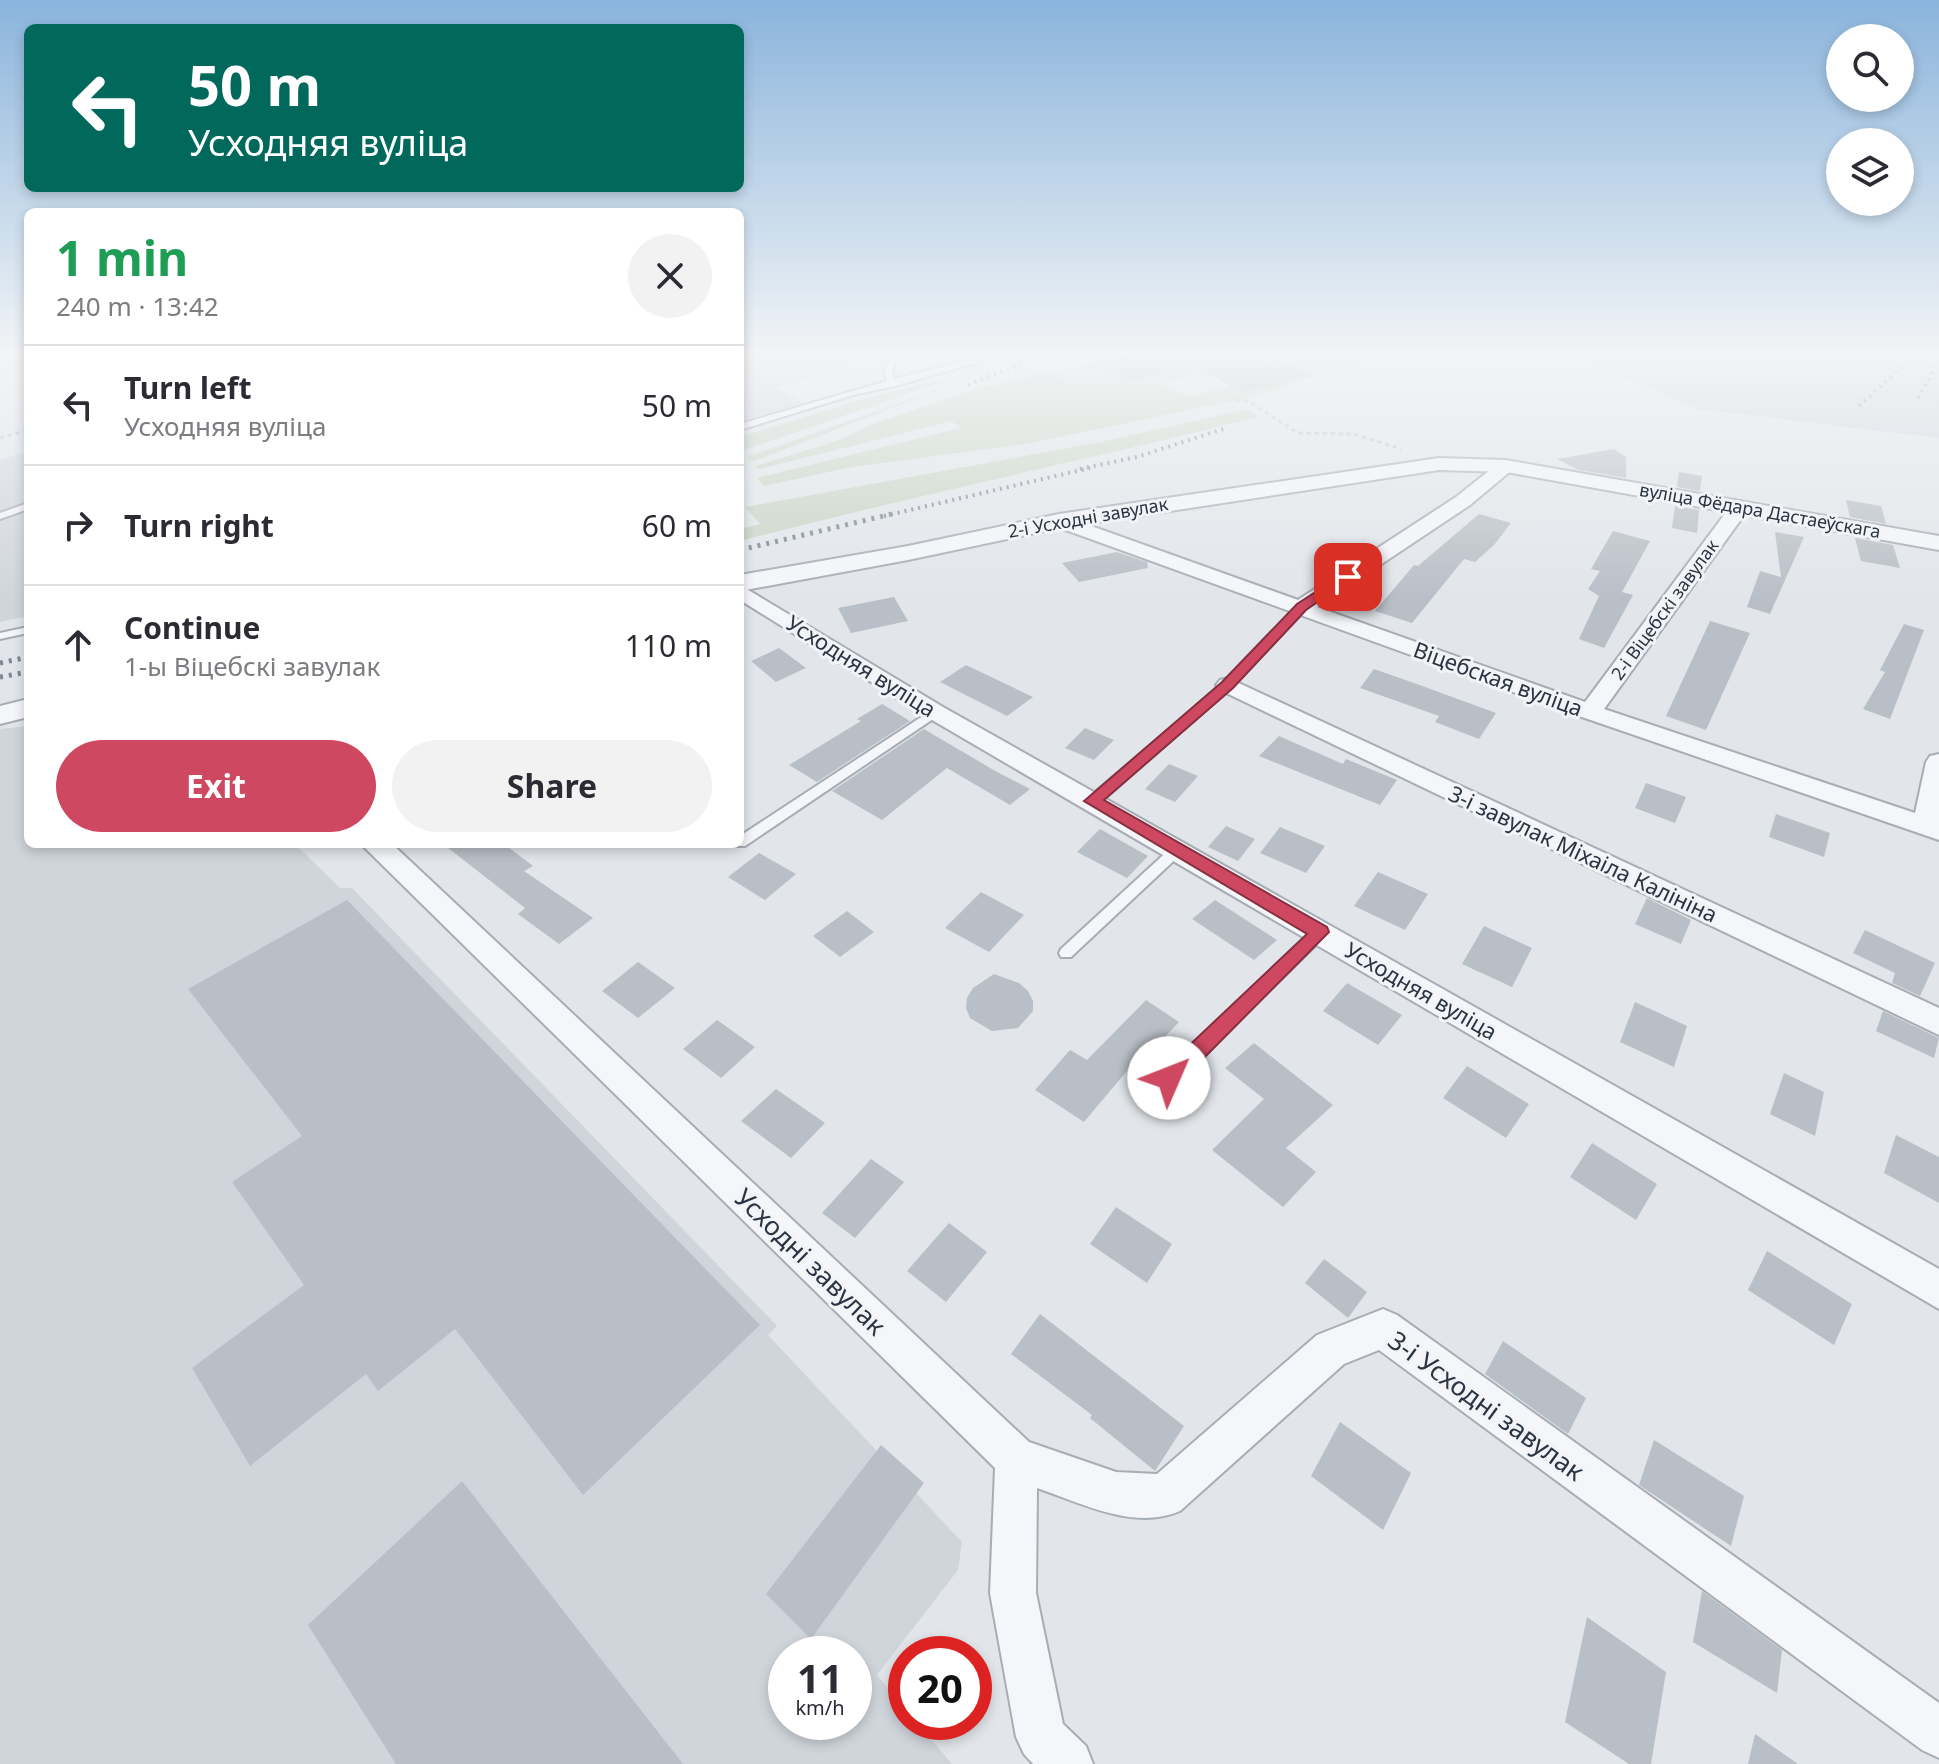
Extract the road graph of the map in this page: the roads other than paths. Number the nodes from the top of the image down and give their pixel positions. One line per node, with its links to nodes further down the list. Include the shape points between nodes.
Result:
1 (1439, 464): 2 (street, вуліца Фёдара Дастаеўскага); 6 (street, 2-і Усходні завулак)
2 (1506, 466): 4 (street, вуліца Фёдара Дастаеўскага); 10 (street, via 1463,501)
3 (24, 507): 5 (lane)
4 (1740, 507): 7 (street, вуліца Фёдара Дастаеўскага); 16 (street, 2-і Віцебскі завулак)
5 (0, 516)
6 (1059, 521): 8 (street, 2-і Усходні завулак); 10 (street, Віцебская вуліца)
7 (1939, 543)
8 (744, 582)
9 (744, 593): 15 (street, Усходняя вуліца)
10 (1302, 607): 13 (lane); 16 (street, Віцебская вуліца)
11 (24, 631): 12 (lane)
12 (0, 636)
13 (1228, 685): 19 (lane); 26 (street, 3-і завулак Міхаіла Калініна)
14 (24, 709): 17 (street)
15 (935, 712): 19 (street, Усходняя вуліца); 21 (lane)
16 (1590, 712): 20 (street, Віцебская вуліца)
17 (0, 715)
18 (1939, 762): 20 (street)
19 (1093, 801): 23 (street, Усходняя вуліца)
20 (1932, 829)
21 (744, 840)
22 (379, 848): 29 (street, Усходні завулак)
23 (1177, 850): 24 (street, Усходняя вуліца); 25 (lane)
24 (1320, 932): 27 (lane); 28 (street, Усходняя вуліца)
25 (1066, 953)
26 (1939, 1022)
27 (1169, 1078)
28 (1939, 1290)
29 (1016, 1459): 30 (street, 3-і Усходні завулак, via 1116,1494 1165,1496 1331,1349 1383,1329); 31 (street, via 1013,1593 1041,1737)
30 (1939, 1733)
31 (1068, 1764)

